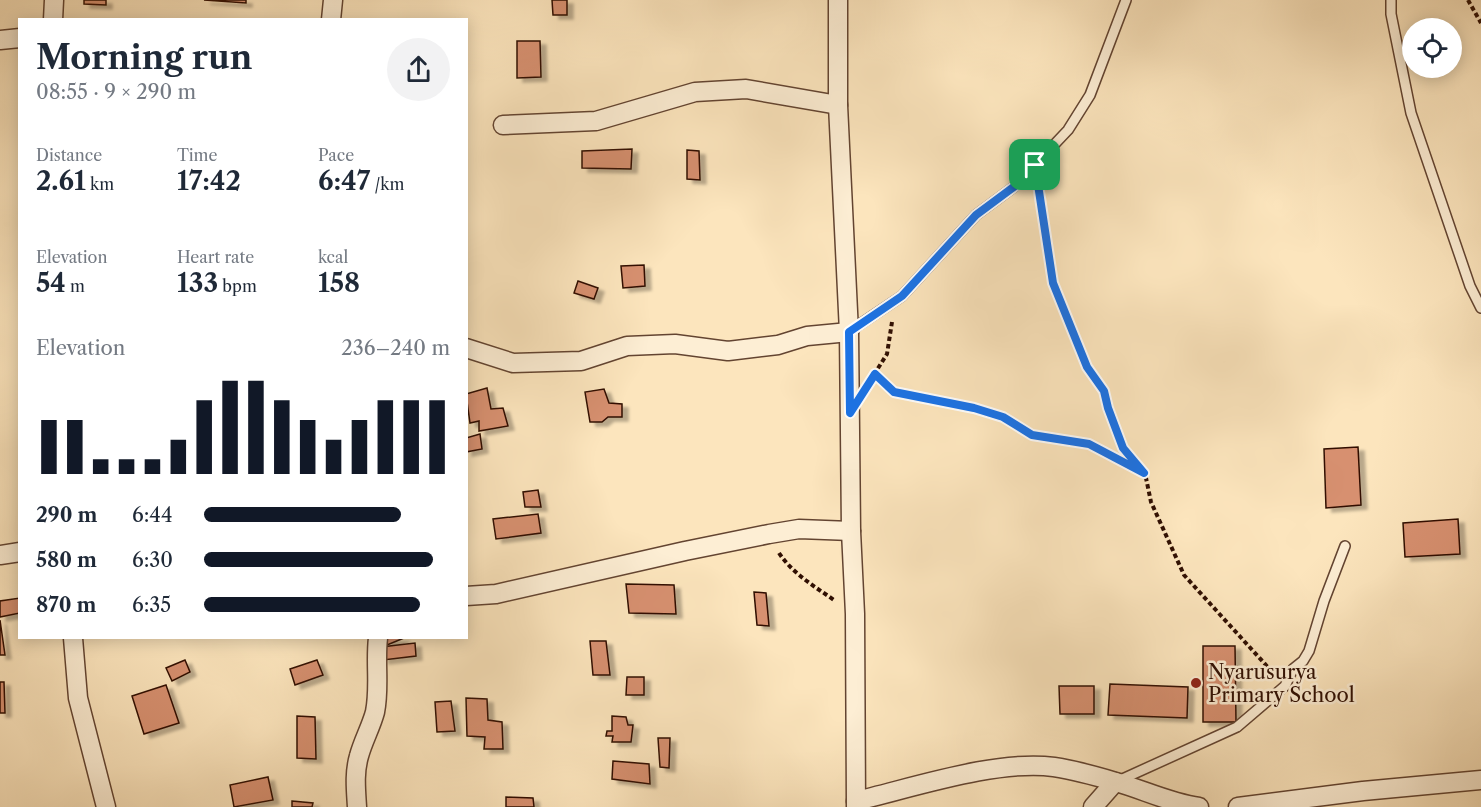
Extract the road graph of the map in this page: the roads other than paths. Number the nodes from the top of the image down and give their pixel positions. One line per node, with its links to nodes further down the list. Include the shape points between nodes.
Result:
1 (54, 0): 6 (street)
2 (333, 0): 7 (street)
3 (838, 0): 10 (street)
4 (1126, 0): 13 (lane, via 1090,95 1068,130 1015,186 976,215 902,296)
5 (1391, 0): 12 (lane, via 1411,113)
6 (53, 18)
7 (331, 18)
8 (18, 38): 9 (street)
9 (0, 40)
10 (838, 105): 11 (street, via 746,89 695,92 596,121); 13 (street)
11 (503, 125)
12 (1481, 308)
13 (849, 332): 14 (street, via 728,351 675,344 627,346 581,361 513,363); 15 (street)
14 (468, 349)
15 (851, 531): 19 (street, via 799,529 769,534 496,594); 24 (street)
16 (1345, 546): 23 (lane, via 1309,651 1293,669 1285,686 1237,727)
17 (18, 552): 18 (street)
18 (0, 555)
19 (468, 596)
20 (73, 639): 25 (street, via 78,698)
21 (378, 639): 26 (street, via 377,697 355,776)
22 (1481, 780): 29 (street)
23 (1115, 782): 24 (street, via 1054,767 1028,765 977,772); 27 (street); 28 (street)
24 (856, 804)
25 (106, 807)
26 (357, 807)
27 (1093, 807)
28 (1199, 807)
29 (1239, 807)

